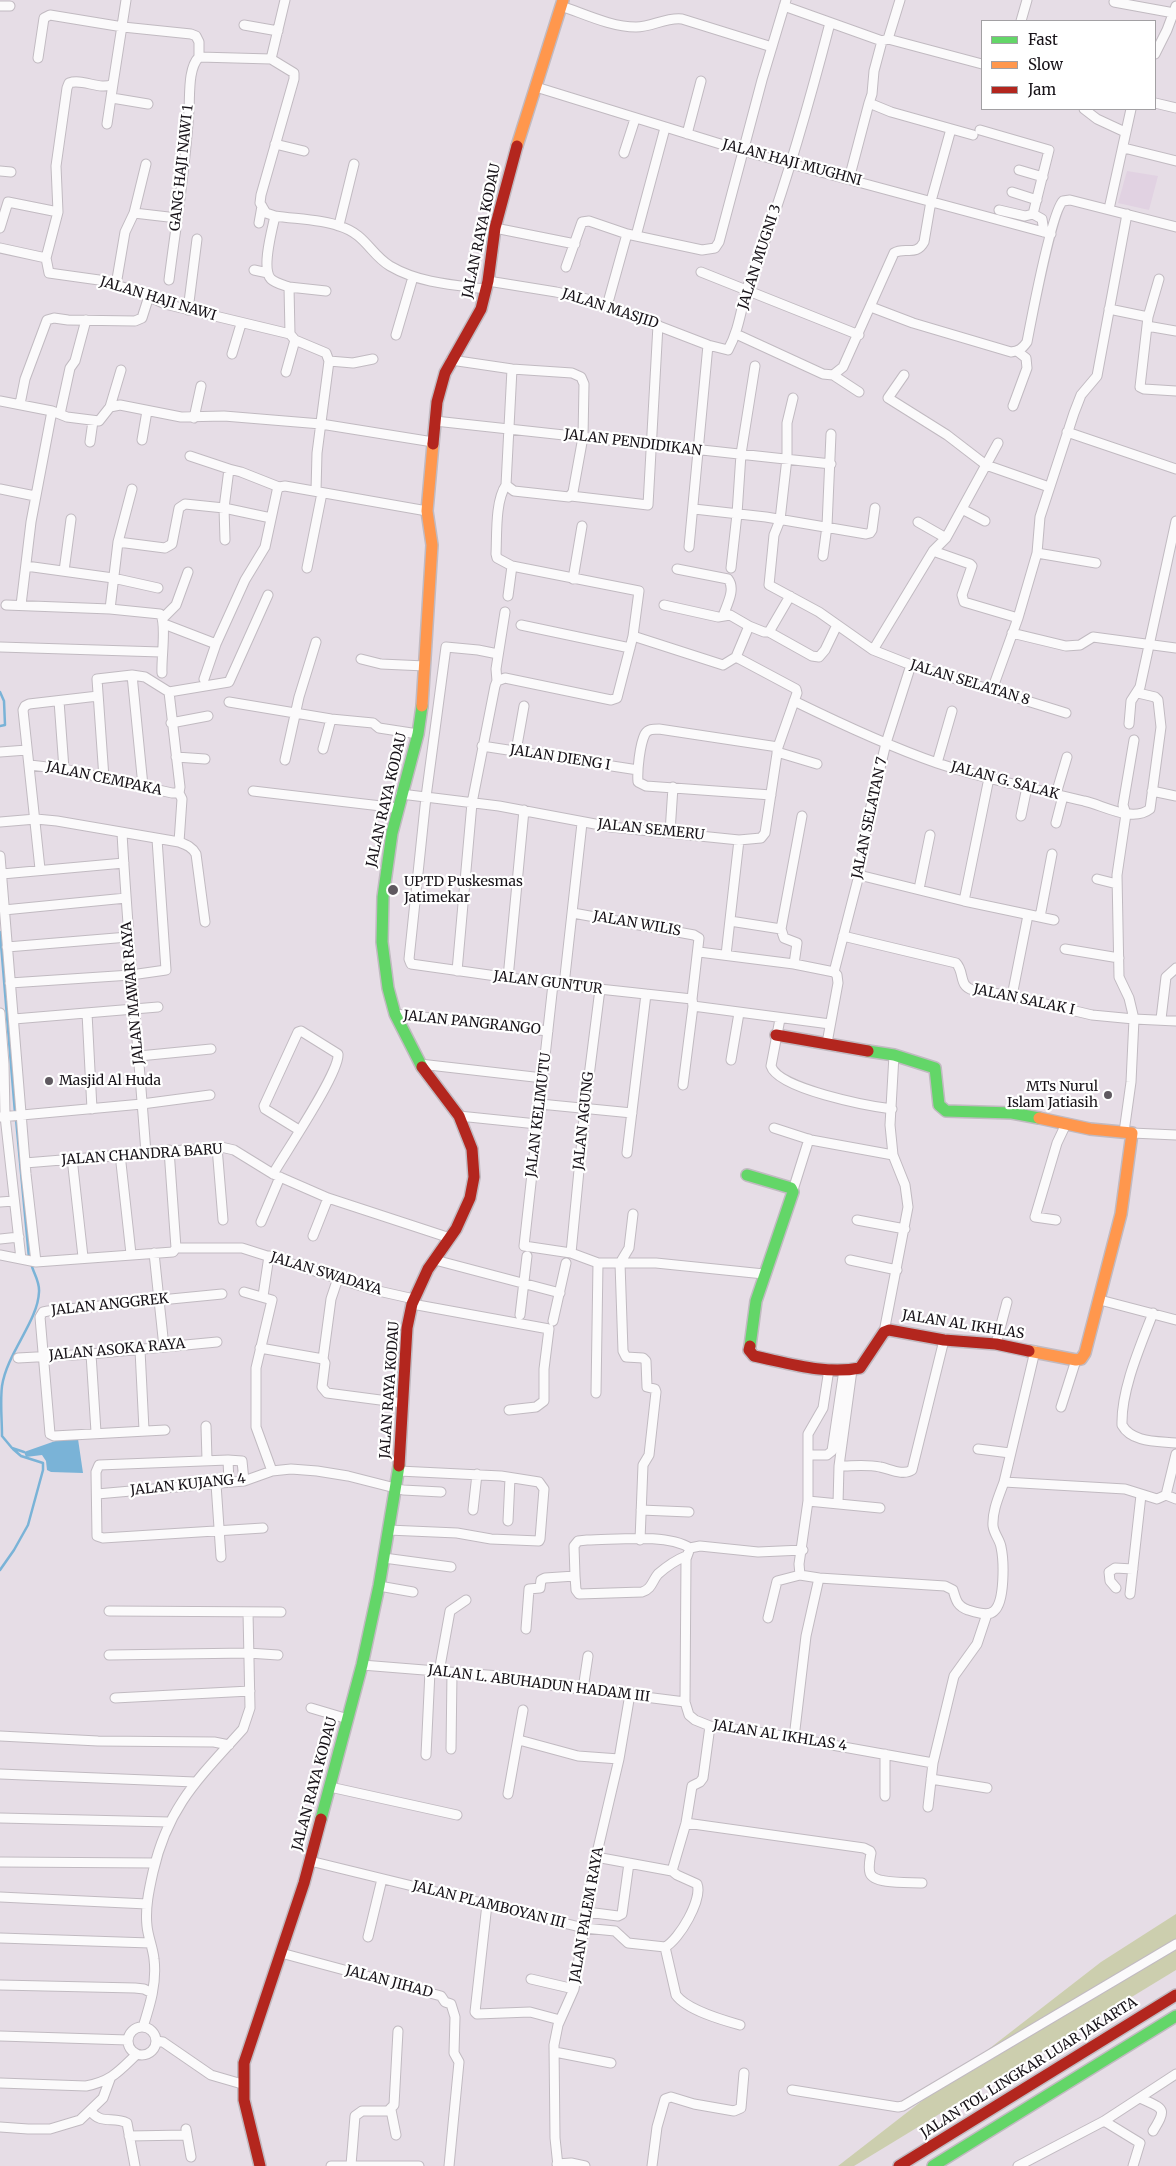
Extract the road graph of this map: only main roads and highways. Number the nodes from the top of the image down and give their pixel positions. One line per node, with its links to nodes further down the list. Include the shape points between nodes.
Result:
1 (562, 3): 6 (main road, JALAN RAYA KODAU, via 509,169 495,228 487,285 475,322 451,360 440,386 427,512 432,545 424,690 418,734 386,865 382,918 384,966 395,1014 420,1064 459,1116 472,1149 474,1177 470,1198 450,1238 422,1280 413,1302 407,1328 399,1471 362,1666 310,1861 244,2063 245,2106 256,2139)
2 (776, 1035): 3 (main road, JALAN AL IKHLAS, via 894,1055 935,1068 937,1099 941,1109 946,1111 1012,1113 1090,1129 1128,1133 1121,1214 1086,1353 1076,1360 996,1344 944,1340 895,1330 884,1332 860,1368 848,1370 750,1354 756,1301 793,1190)
3 (748, 1175)
4 (1176, 1995): 7 (main road, JALAN TOL LINGKAR LUAR JAKARTA)
5 (1176, 2016): 8 (main road)
6 (260, 2166)
7 (898, 2166)
8 (933, 2166)

